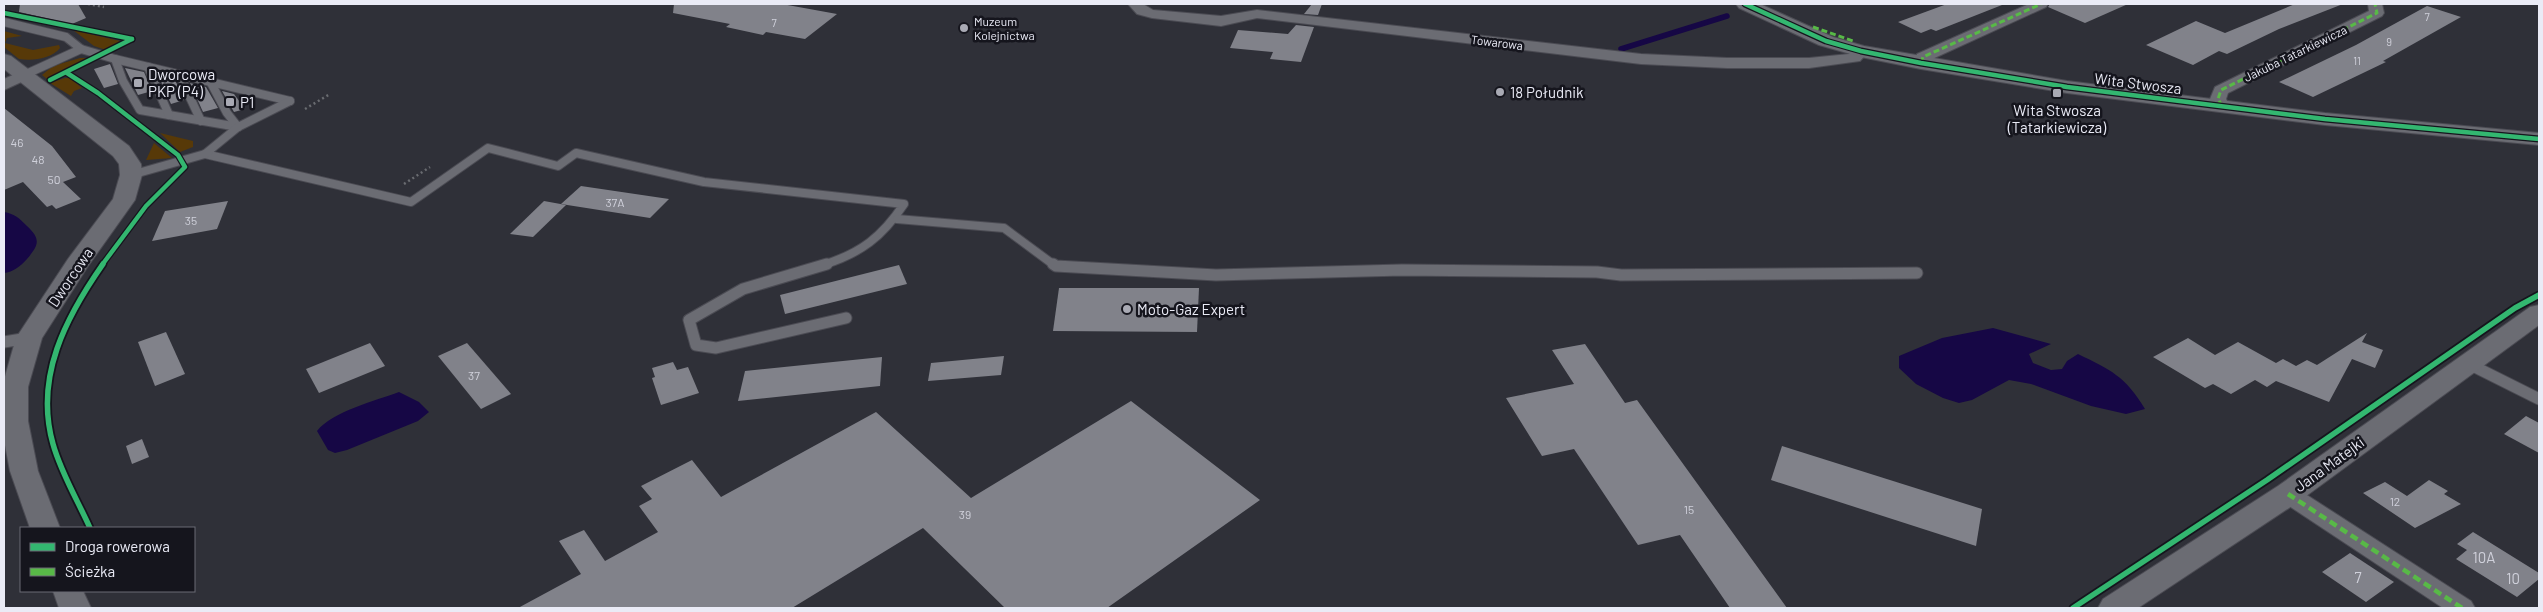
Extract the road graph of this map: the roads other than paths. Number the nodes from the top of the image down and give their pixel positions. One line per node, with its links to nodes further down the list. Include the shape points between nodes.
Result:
1 (1135, 4): 6 (street, Towarowa, via 1152,14 1221,21)
2 (1288, 4): 6 (street)
3 (1744, 4): 9 (street, Wita Stwosza, via 1826,41)
4 (2041, 4): 12 (street, via 1923,57)
5 (2376, 4): 18 (street, Jakuba Tatarkiewicza, via 2377,13 2221,90 2218,99)
6 (1257, 14): 9 (street, Towarowa, via 1641,59 1809,62 1854,58)
7 (4, 22): 8 (lane, via 66,37)
8 (81, 49): 10 (lane); 15 (lane)
9 (1861, 51): 12 (street, Wita Stwosza)
10 (115, 59): 13 (lane); 19 (lane, via 123,81 140,110)
11 (4, 60): 15 (street)
12 (1921, 63): 18 (street, Wita Stwosza, via 2067,87)
13 (148, 67): 14 (lane); 19 (lane)
14 (179, 74): 16 (lane); 20 (lane)
15 (24, 75): 17 (street); 24 (street, via 122,151 130,164)
16 (210, 81): 21 (lane); 21 (lane, via 290,101)
17 (4, 85)
18 (2222, 106): 22 (street, Wita Stwosza)
19 (169, 115): 20 (lane)
20 (201, 121): 21 (lane)
21 (238, 127): 23 (lane)
22 (2539, 139)
23 (205, 154): 24 (lane); 25 (lane, via 411,202 488,148 558,166 576,153 704,182 904,204)
24 (131, 175): 29 (street, Dworcowa, via 124,200)
25 (897, 219): 26 (lane, via 1004,228 1056,266 1216,275 1402,270 1621,275); 28 (lane, via 851,256 742,289 689,320 696,345 716,348)
26 (1916, 273)
27 (2539, 313): 30 (street, Jana Matejki)
28 (846, 318)
29 (16, 340): 33 (street, Dworcowa, via 14,421 24,471)
30 (2468, 364): 31 (lane); 32 (street, Jana Matejki)
31 (2539, 399)
32 (2288, 494): 36 (street, Jana Matejki); 37 (street)
33 (45, 527)
34 (68, 592): 35 (street)
35 (75, 608)
36 (2114, 608)
37 (2462, 608)

